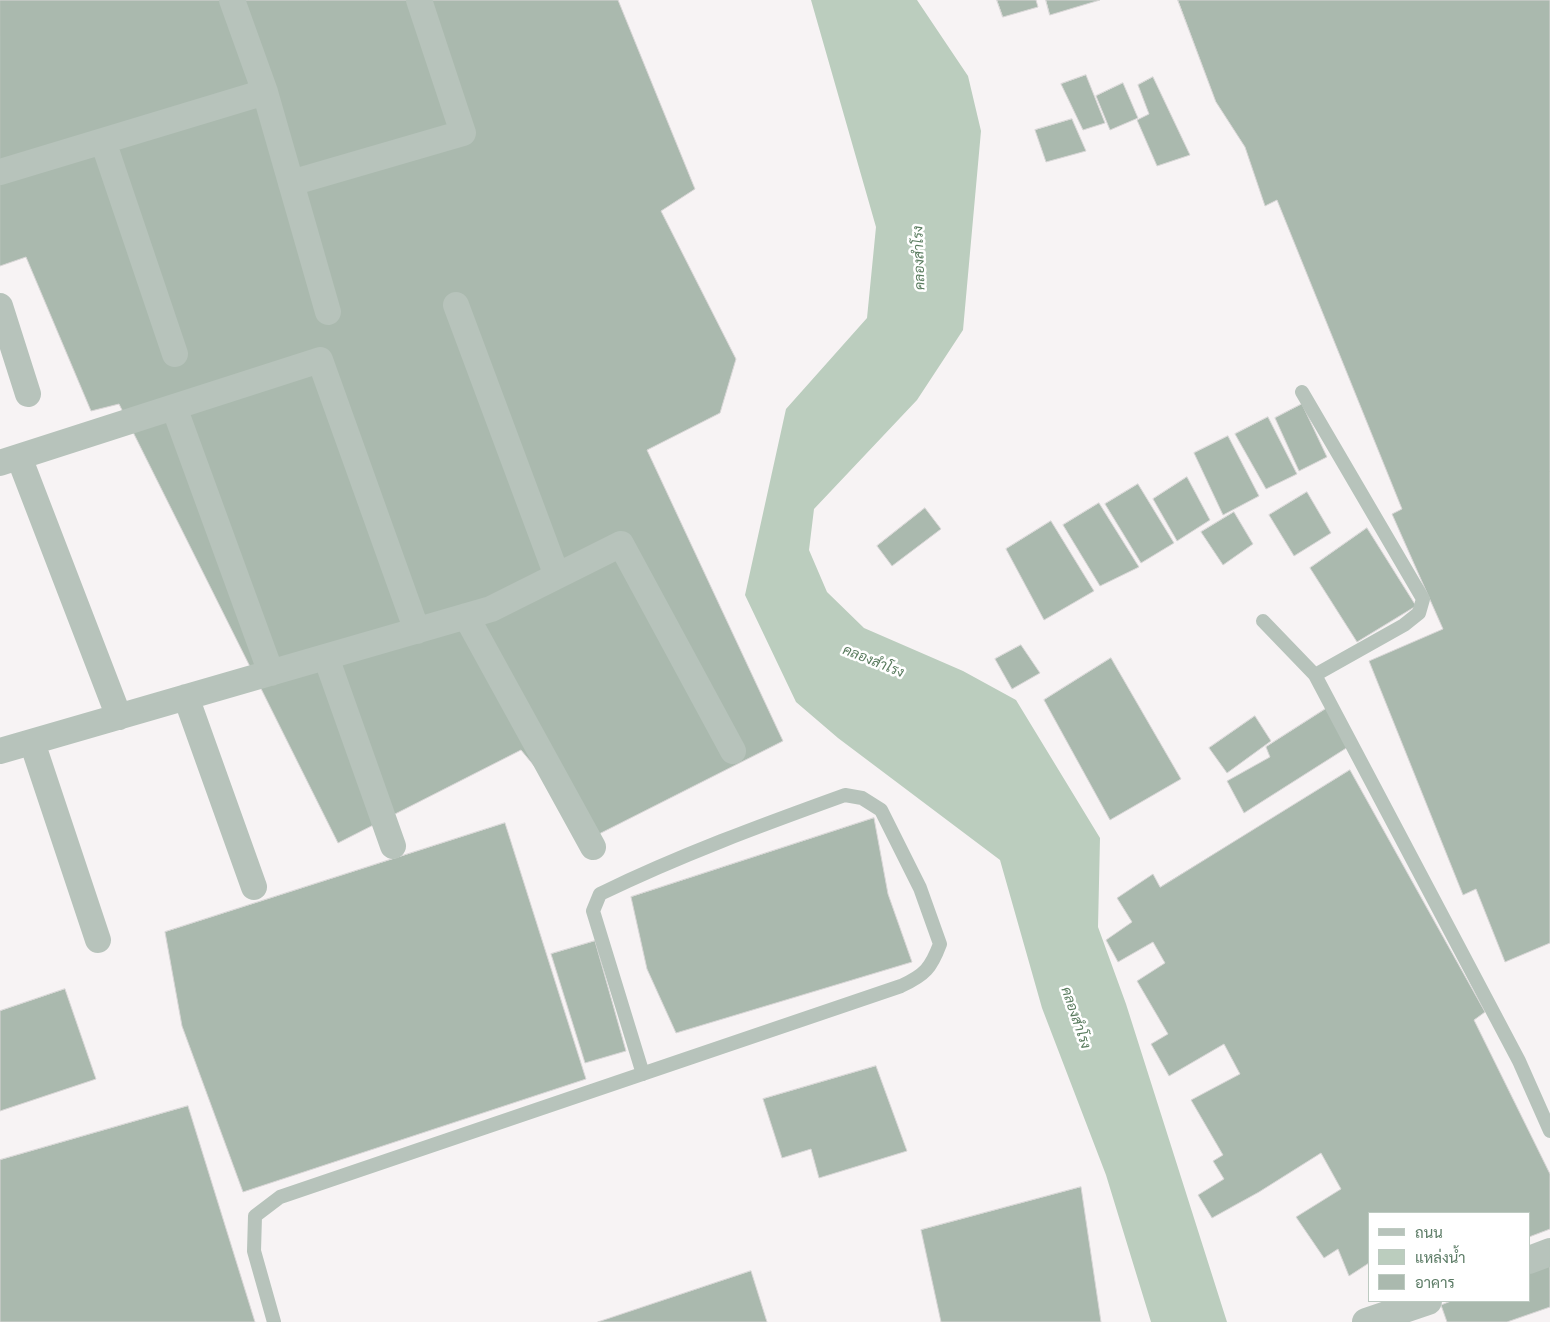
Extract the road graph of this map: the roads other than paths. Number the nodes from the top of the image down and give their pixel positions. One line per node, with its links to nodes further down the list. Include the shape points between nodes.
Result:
1 (232, 0): 3 (street)
2 (419, 0): 6 (street, via 463,133)
3 (264, 92): 4 (street); 6 (street)
4 (103, 141): 5 (street); 10 (street)
5 (0, 172)
6 (291, 183): 9 (street)
7 (456, 305): 15 (street)
8 (0, 306): 12 (street)
9 (328, 312)
10 (175, 354)
11 (1302, 392): 21 (lane, via 1423,599 1419,613 1404,625)
12 (28, 394)
13 (174, 407): 14 (street); 18 (street, via 320,360); 20 (street)
14 (9, 460): 23 (street)
15 (557, 576): 16 (street, via 491,609); 26 (street, via 622,544)
16 (466, 616): 18 (street); 28 (street)
17 (1263, 621): 21 (lane)
18 (418, 630): 19 (street)
19 (326, 657): 20 (street); 27 (street)
20 (271, 673): 22 (street)
21 (1316, 676): 32 (lane, via 1519,1061)
22 (186, 698): 23 (street); 29 (street)
23 (119, 717): 24 (street)
24 (32, 742): 25 (street); 30 (street)
25 (0, 751)
26 (733, 751)
27 (393, 846)
28 (593, 847)
29 (254, 887)
30 (98, 940)
31 (643, 1074): 31 (lane, via 901,986 918,979 933,963 940,944 920,888 881,810 862,798 845,795 733,835 600,894 593,911); 36 (lane, via 280,1197 255,1216 254,1251)
32 (1550, 1130)
33 (1550, 1252): 34 (street)
34 (1530, 1260)
35 (1419, 1310): 37 (street)
36 (274, 1322)
37 (1366, 1322)

